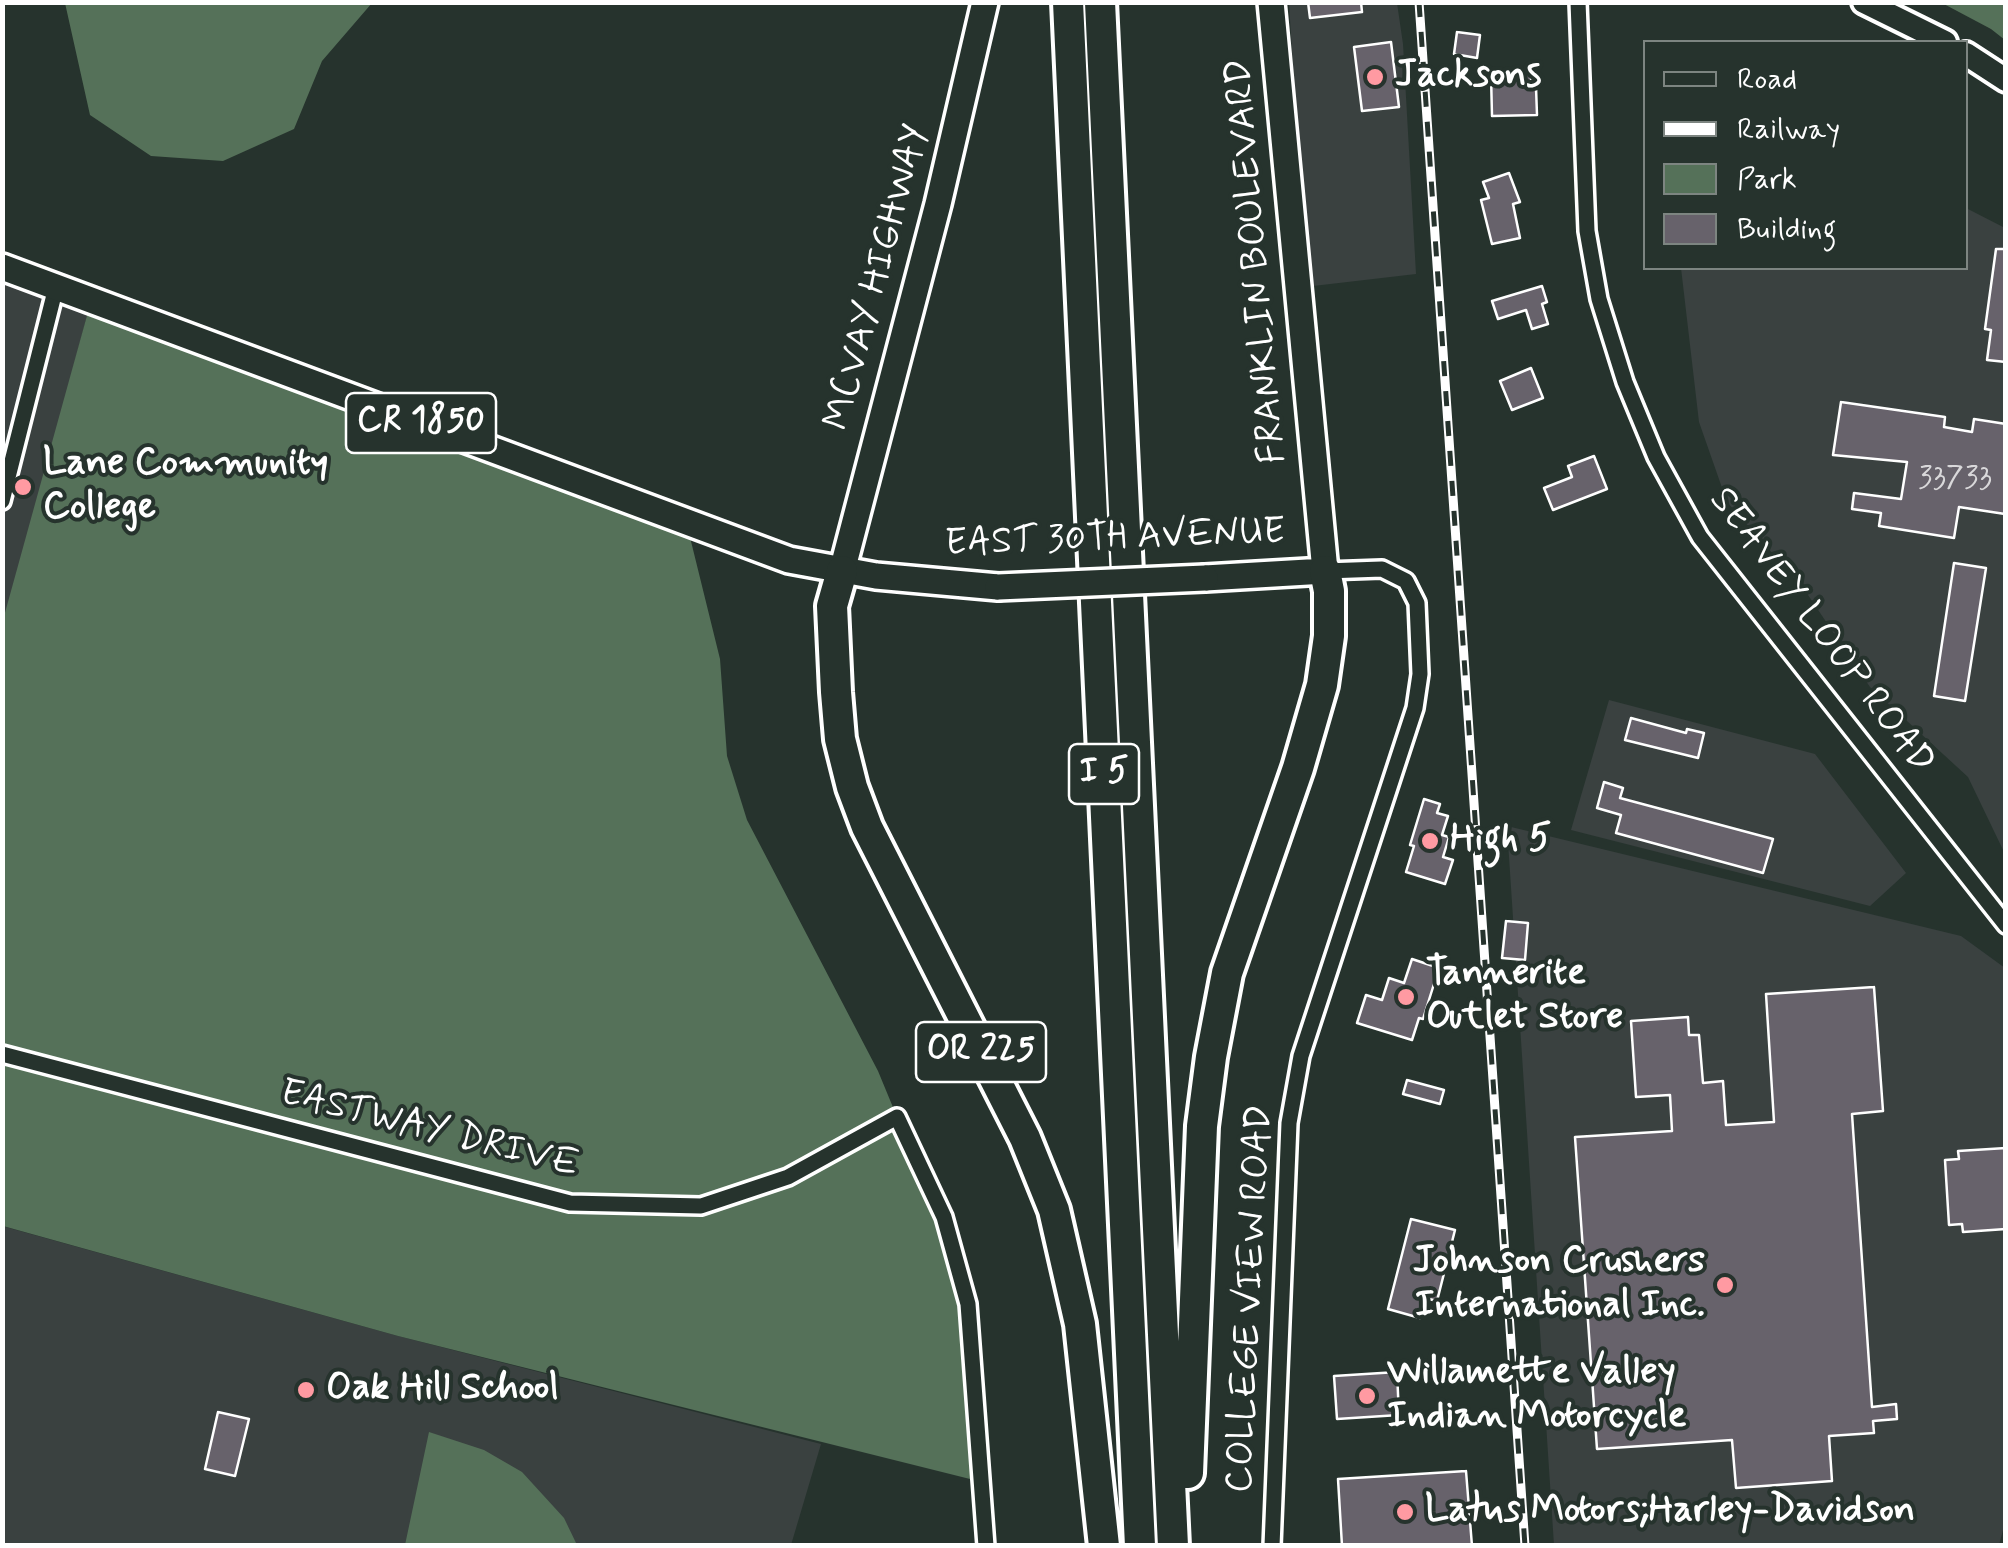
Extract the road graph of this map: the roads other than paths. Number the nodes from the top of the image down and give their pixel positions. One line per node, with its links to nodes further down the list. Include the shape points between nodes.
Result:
1 (985, 2): 13 (main road, MCVAY HIGHWAY / OR 225)
2 (1068, 2): 19 (highway, I 5)
3 (1100, 2): 20 (highway, I 5)
4 (1271, 2): 14 (main road, FRANKLIN BOULEVARD)
5 (1578, 2): 15 (street, SEAVEY LOOP ROAD, via 1587,231 1609,331 1656,456 1700,537)
6 (1864, 2): 7 (main road)
7 (1941, 40)
8 (1968, 55): 9 (main road)
9 (2006, 80)
10 (2, 267): 11 (main road, EAST 30TH AVENUE / CR 1850)
11 (56, 288): 12 (street); 13 (main road, EAST 30TH AVENUE / CR 1850, via 790,560)
12 (2, 501)
13 (842, 571): 14 (main road, EAST 30TH AVENUE, bridge, via 998,588); 18 (highway, OR 225, via 832,606 840,739 852,788 1054,1210 1080,1324)
14 (1324, 571): 21 (highway, via 1329,636 1322,685 1228,973 1210,1058); 22 (street, COLLEGE VIEW ROAD, via 1382,569 1406,581 1417,603 1420,674 1416,708 1301,1056 1289,1122)
15 (2006, 925)
16 (2, 1054): 17 (street, EASTWAY DRIVE, via 570,1203 701,1206 788,1177 897,1117 944,1217 968,1304)
17 (986, 1546)
18 (1104, 1546)
19 (1140, 1546)
20 (1173, 1546)
21 (1185, 1546)
22 (1272, 1546)

